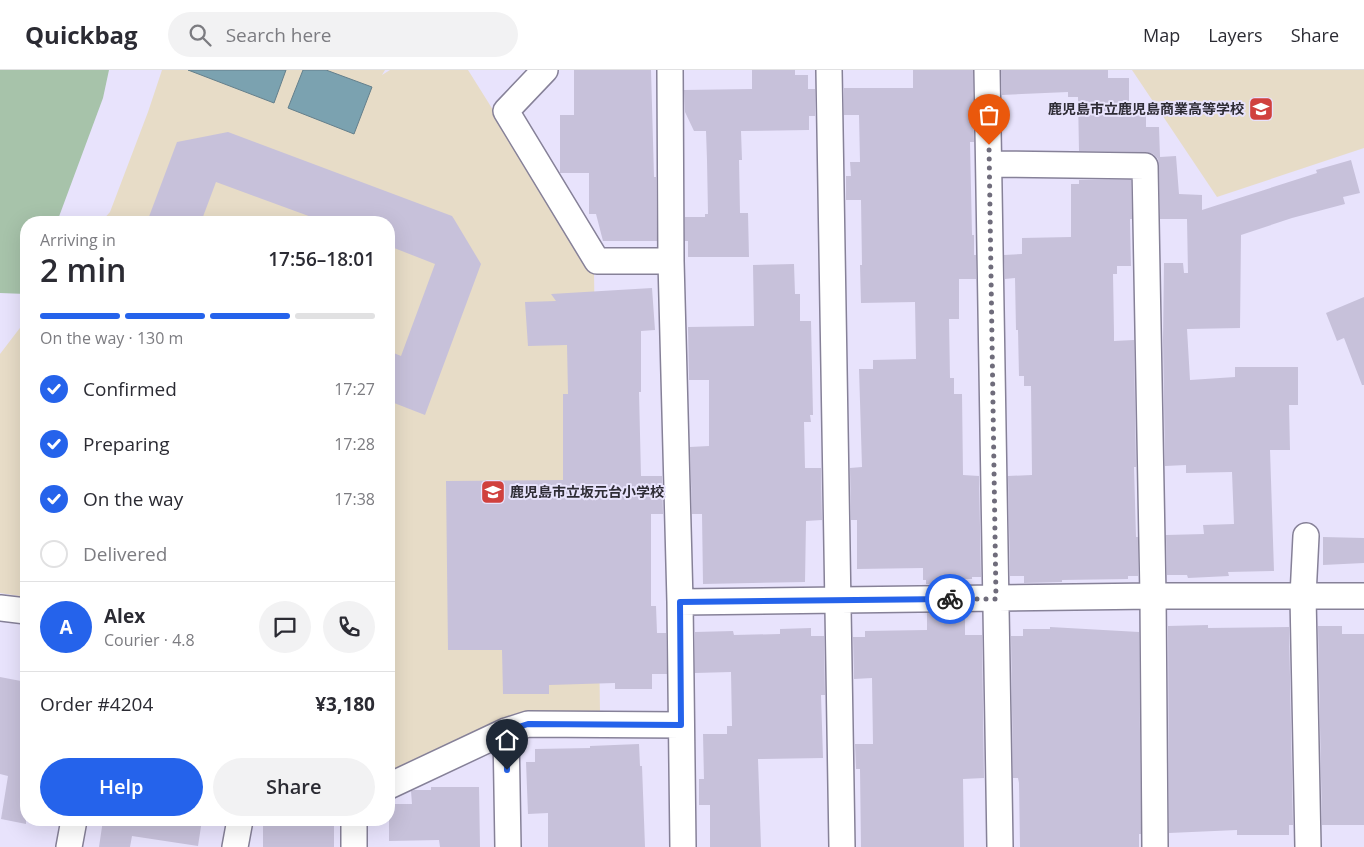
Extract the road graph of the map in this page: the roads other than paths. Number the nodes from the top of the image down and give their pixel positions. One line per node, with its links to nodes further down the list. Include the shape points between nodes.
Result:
1 (545, 70): 6 (street, via 506,110 597,261)
2 (670, 70): 6 (street)
3 (829, 70): 12 (street)
4 (987, 70): 5 (street)
5 (989, 164): 8 (street, via 1144,166); 11 (street)
6 (671, 261): 13 (street)
7 (1306, 536): 9 (street)
8 (1153, 596): 9 (street); 11 (street); 29 (street)
9 (1304, 596): 10 (street); 30 (street)
10 (1364, 596)
11 (996, 599): 12 (street); 28 (street)
12 (838, 600): 13 (street); 27 (street)
13 (680, 602): 16 (street)
14 (0, 608): 15 (street)
15 (20, 611)
16 (681, 725): 17 (street, via 528,724); 26 (street)
17 (506, 731): 18 (street); 25 (street)
18 (395, 783)
19 (73, 826): 22 (street)
20 (239, 826): 23 (street)
21 (354, 826): 24 (street)
22 (69, 847)
23 (235, 847)
24 (354, 847)
25 (508, 847)
26 (683, 847)
27 (842, 847)
28 (1000, 847)
29 (1155, 847)
30 (1308, 847)

